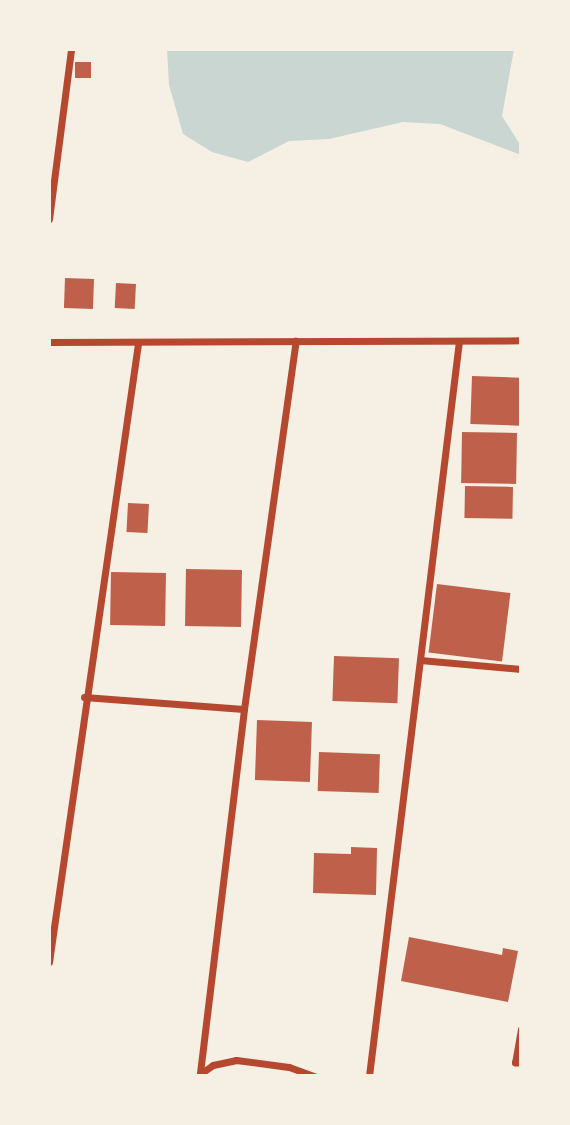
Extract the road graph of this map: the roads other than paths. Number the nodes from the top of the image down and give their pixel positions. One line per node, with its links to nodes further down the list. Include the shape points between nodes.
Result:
1 (71, 49): 2 (street)
2 (49, 219)
3 (521, 340): 5 (street)
4 (296, 341): 5 (street); 7 (street); 11 (street)
5 (459, 341): 8 (street)
6 (49, 342): 7 (street)
7 (138, 344): 10 (street)
8 (420, 660): 9 (street); 17 (street)
9 (521, 669)
10 (84, 696): 11 (street); 12 (street)
11 (244, 709): 15 (street)
12 (49, 962)
13 (521, 1029): 14 (street, via 515,1062)
14 (521, 1063)
15 (198, 1075): 16 (street, via 213,1065 236,1060 289,1067)
16 (314, 1076)
17 (369, 1076)

